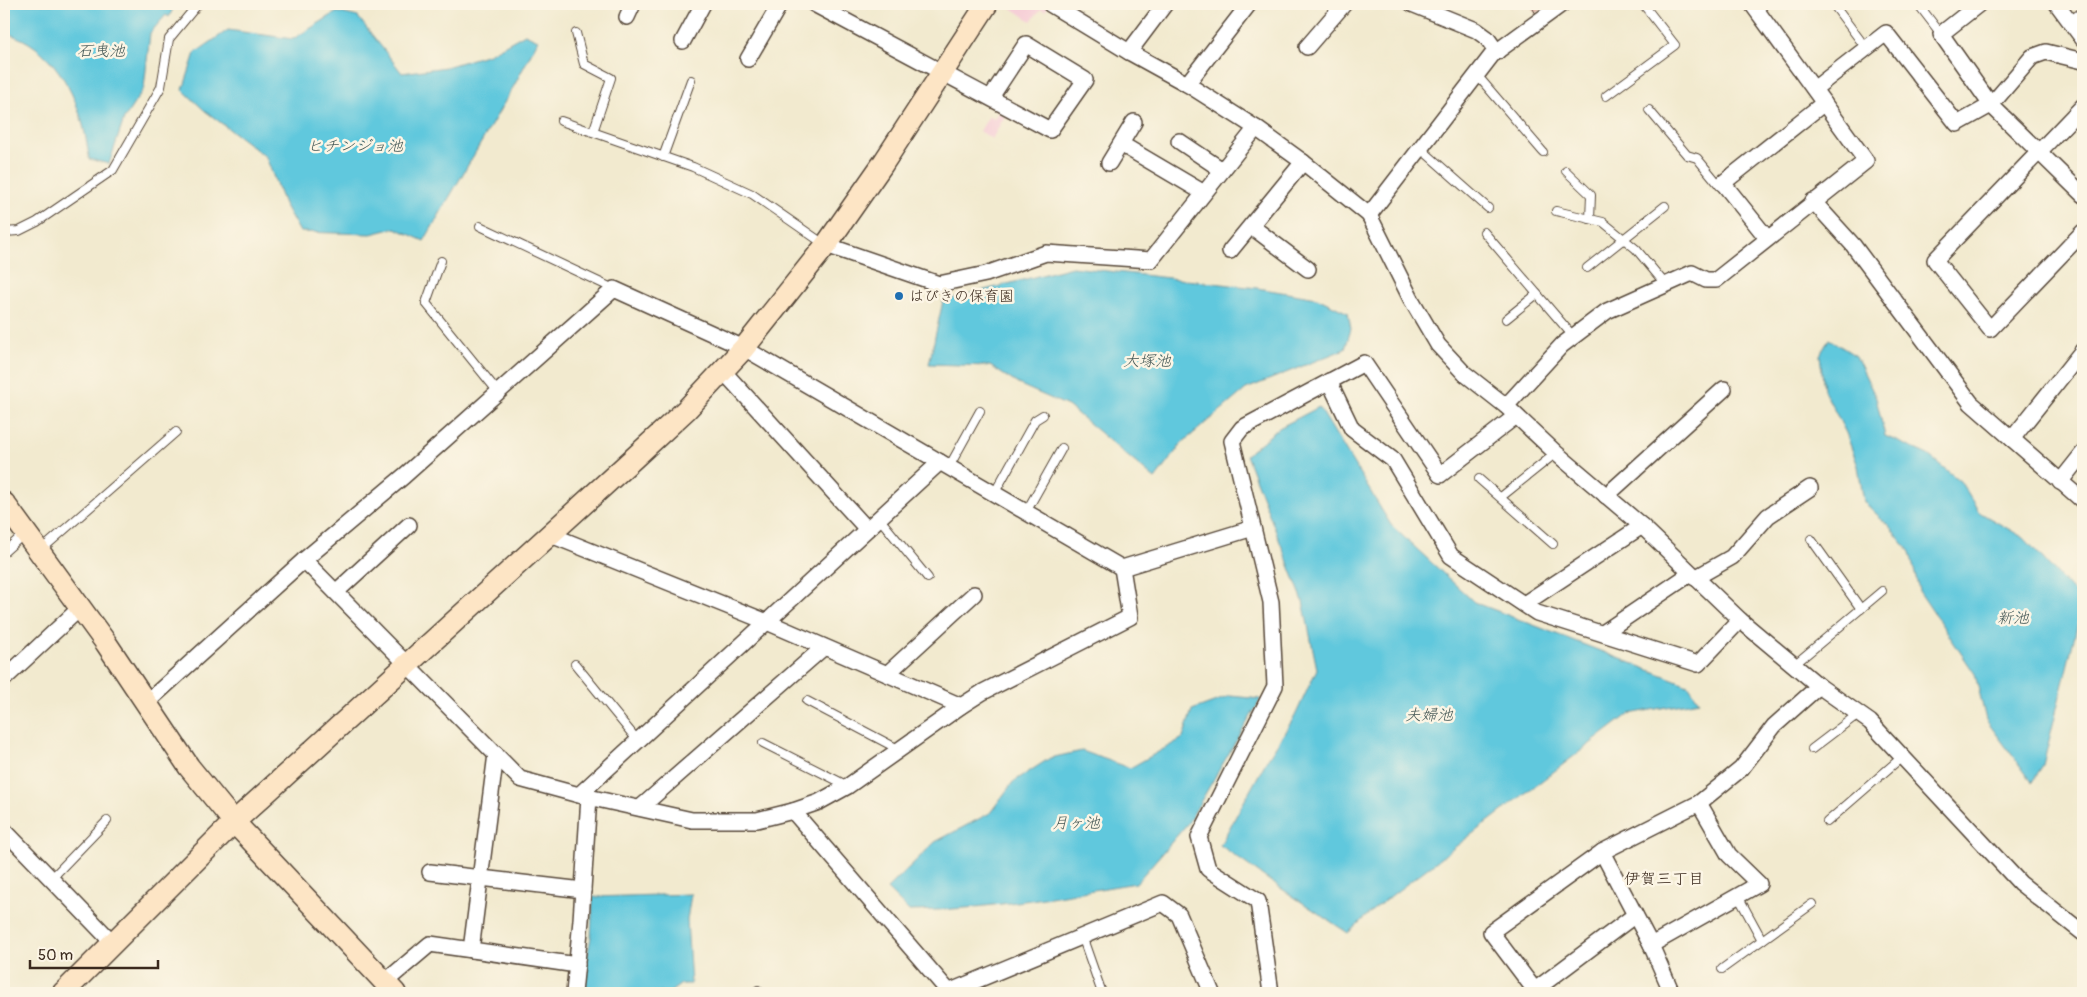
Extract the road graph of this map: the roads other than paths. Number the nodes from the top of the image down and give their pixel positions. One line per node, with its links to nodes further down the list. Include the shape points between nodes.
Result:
1 (198, 4): 66 (lane, via 169,39 161,87 113,170 37,222 19,231)
2 (703, 4): 23 (street)
3 (780, 4): 28 (street)
4 (814, 4): 30 (street)
5 (987, 4): 30 (street)
6 (1050, 4): 26 (street)
7 (1165, 4): 26 (street)
8 (1249, 4): 33 (street)
9 (1344, 4): 24 (street)
10 (1412, 4): 27 (street, via 1476,30)
11 (1562, 4): 27 (street)
12 (1643, 4): 35 (lane, via 1675,45)
13 (1752, 4): 34 (street)
14 (1833, 4): 25 (lane)
15 (1918, 4): 21 (lane)
16 (1979, 4): 21 (street)
17 (2057, 4): 19 (street)
18 (2083, 11): 19 (lane)
19 (2070, 21): 22 (street)
20 (576, 33): 44 (lane, via 584,64 611,78)
21 (1941, 34): 38 (street)
22 (2083, 39)
23 (684, 42)
24 (1307, 47)
25 (1866, 48): 34 (street); 38 (street, via 1886,33 1958,124)
26 (1129, 52): 33 (street)
27 (1497, 52): 31 (street)
28 (748, 59)
29 (2083, 60): 38 (street, via 2046,52 2032,57)
30 (942, 71): 36 (street); 71 (street)
31 (1477, 75): 47 (street); 48 (lane)
32 (691, 80): 50 (lane)
33 (1187, 84): 43 (street)
34 (1814, 89): 37 (street)
35 (1606, 96)
36 (991, 98): 36 (street, via 1050,130 1085,80 1026,44)
37 (1824, 103): 55 (street); 58 (street, via 1866,161)
38 (1991, 105): 49 (street)
39 (2083, 106): 49 (street)
40 (1649, 110): 55 (lane, via 1687,155 1697,158 1720,186)
41 (561, 121): 44 (lane)
42 (1134, 122): 46 (street)
43 (1256, 128): 51 (street); 53 (street)
44 (594, 132): 50 (lane)
45 (1179, 142): 53 (street)
46 (1121, 144): 52 (street); 56 (street)
47 (1420, 148): 60 (lane); 62 (street)
48 (1543, 152)
49 (2038, 152): 57 (street); 68 (street, via 1935,260 1990,329)
50 (663, 157): 71 (lane, via 752,194)
51 (1303, 162): 62 (street); 65 (street)
52 (1109, 163)
53 (1222, 170): 56 (street)
54 (1566, 171): 63 (lane, via 1591,195)
55 (1723, 183): 70 (street)
56 (1204, 193): 71 (street, via 1151,260 1046,253 986,274 939,284)
57 (2083, 195)
58 (1813, 201): 70 (street); 91 (street, via 1853,245 1971,403)
59 (1665, 206): 69 (lane)
60 (1488, 208)
61 (1556, 211): 63 (lane)
62 (1368, 215): 88 (street, via 1438,345 1464,373)
63 (1590, 219): 69 (lane, via 1603,222)
64 (480, 226): 77 (lane)
65 (1251, 226): 72 (street); 75 (street)
66 (4, 232)
67 (1484, 232): 78 (lane)
68 (2083, 232)
69 (1625, 238): 74 (lane); 76 (lane)
70 (1767, 238): 76 (street, via 1716,280 1706,280 1692,273)
71 (826, 245): 81 (street)
72 (1230, 251)
73 (441, 261): 86 (lane, via 426,303)
74 (1587, 268)
75 (1308, 269)
76 (1666, 285): 80 (street, via 1607,310)
77 (614, 289): 81 (street); 86 (street)
78 (1537, 294): 79 (lane); 80 (lane)
79 (1506, 319)
80 (1574, 336): 88 (street, via 1562,345)
81 (744, 348): 83 (street); 95 (street)
82 (2083, 350): 91 (street)
83 (723, 371): 109 (street); 111 (street, via 686,410)
84 (1329, 382): 88 (street, via 1364,363 1440,475); 108 (street, via 1242,428 1232,441); 123 (street, via 1352,429 1393,460 1451,556)
85 (1724, 390): 100 (street)
86 (498, 392): 116 (street)
87 (980, 411): 95 (lane)
88 (1511, 411): 93 (street)
89 (1043, 415): 99 (lane, via 1035,420)
90 (176, 432): 115 (lane)
91 (2012, 439): 97 (street)
92 (1062, 448): 104 (lane)
93 (1556, 453): 100 (street); 101 (lane)
94 (2083, 453): 97 (street)
95 (945, 464): 99 (street); 105 (street)
96 (1479, 479): 101 (lane)
97 (2060, 482): 102 (street)
98 (1810, 488): 118 (street, via 1768,516 1732,558)
99 (994, 494): 104 (street)
100 (1606, 496): 107 (street)
101 (1501, 497): 113 (lane)
102 (2083, 501)
103 (4, 504): 110 (street)
104 (1026, 512): 117 (street)
105 (879, 518): 109 (street); 119 (lane)
106 (409, 525): 121 (street)
107 (1642, 526): 118 (street); 123 (street)
108 (1253, 528): 117 (street); 178 (street, via 1271,602 1275,686 1200,837 1208,869 1258,901)
109 (867, 529): 127 (street)
110 (25, 532): 114 (lane); 115 (street)
111 (551, 535): 127 (street); 130 (street)
112 (1811, 539): 125 (lane)
113 (1553, 544)
114 (4, 552)
115 (39, 552): 124 (street)
116 (304, 560): 121 (street); 137 (street)
117 (1122, 568): 138 (street, via 1130,618)
118 (1692, 576): 126 (street); 128 (street)
119 (928, 578)
120 (1882, 591): 125 (lane)
121 (336, 592): 130 (street)
122 (974, 594): 133 (street)
123 (1524, 604): 128 (street, via 1537,613)
124 (80, 608): 134 (street); 137 (street)
125 (1861, 609): 132 (lane)
126 (1740, 620): 128 (street, via 1698,664); 132 (street)
127 (767, 622): 129 (street); 140 (street)
128 (1603, 633)
129 (824, 647): 133 (street); 149 (street)
130 (408, 664): 144 (street); 152 (street)
131 (574, 664): 140 (lane)
132 (1794, 665): 135 (street)
133 (887, 674): 138 (street)
134 (4, 680)
135 (1819, 686): 139 (street); 148 (street, via 1774,726 1741,770)
136 (807, 702): 142 (lane)
137 (145, 704): 152 (street, via 189,767)
138 (961, 706): 142 (street)
139 (1858, 714): 143 (lane); 145 (street, via 1870,722)
140 (638, 741): 147 (street)
141 (763, 743): 146 (lane)
142 (900, 750): 146 (street)
143 (1812, 750)
144 (496, 754): 147 (street, via 520,779); 157 (street)
145 (1902, 757): 153 (lane); 163 (street, via 2020,883)
146 (848, 786): 150 (street, via 819,802)
147 (584, 796): 149 (street); 159 (street)
148 (1699, 803): 155 (street); 160 (street, via 1729,855 1759,884)
149 (640, 808): 150 (street, via 692,820 757,820)
150 (793, 811): 175 (street)
151 (107, 822): 158 (lane)
152 (234, 822): 166 (street); 171 (street)
153 (1827, 822)
154 (4, 830): 158 (street)
155 (1602, 852): 162 (street); 172 (street, via 1491,932)
156 (430, 872): 157 (street)
157 (480, 877): 159 (street); 168 (street)
158 (51, 879): 166 (street)
159 (583, 890): 169 (street)
160 (1738, 896): 165 (lane); 167 (street)
161 (1812, 904): 165 (lane)
162 (1635, 915): 167 (street); 172 (street)
163 (2083, 933)
164 (1082, 936): 175 (street); 176 (lane); 177 (street, via 1163,903 1180,915)
165 (1762, 940): 170 (lane)
166 (113, 943): 173 (street)
167 (1651, 945): 179 (street)
168 (471, 950): 169 (street); 171 (street, via 430,944)
169 (577, 965): 174 (street)
170 (1722, 969)
171 (390, 988)
172 (1536, 992)
173 (64, 993)
174 (574, 993)
175 (948, 993)
176 (1102, 993)
177 (1212, 993)
178 (1271, 993)
179 (1672, 993)

